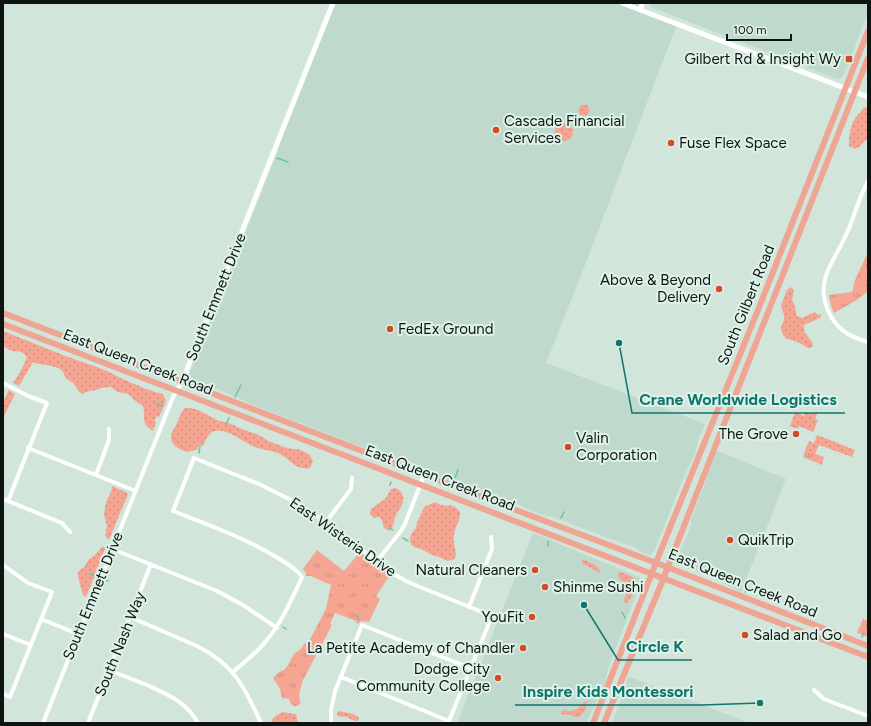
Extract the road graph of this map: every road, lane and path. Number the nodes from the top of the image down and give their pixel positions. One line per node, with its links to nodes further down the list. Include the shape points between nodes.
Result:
1 (333, 3): 17 (street, South Emmett Drive)
2 (622, 3): 4 (street)
3 (642, 3): 4 (street)
4 (640, 10): 7 (street)
5 (868, 31): 7 (main road, South Gilbert Road)
6 (868, 58): 8 (main road, South Gilbert Road)
7 (845, 89): 8 (street); 13 (main road, South Gilbert Road)
8 (854, 92): 9 (street); 14 (main road, South Gilbert Road)
9 (868, 97)
10 (868, 181): 15 (street, via 825,279 824,287 825,302 830,315 842,330)
11 (3, 313): 17 (main road, East Queen Creek Road)
12 (3, 324): 17 (main road, East Queen Creek Road)
13 (747, 336): 14 (main road); 20 (main road, South Gilbert Road)
14 (757, 340): 21 (main road, South Gilbert Road)
15 (868, 342)
16 (3, 383): 19 (street, via 47,403)
17 (179, 387): 23 (main road, East Queen Creek Road); 25 (main road, East Queen Creek Road); 26 (street, South Emmett Drive)
18 (109, 429): 22 (street, via 109,440)
19 (28, 448): 22 (street); 27 (street)
20 (702, 450): 21 (main road); 35 (main road, South Gilbert Road)
21 (712, 454): 38 (main road, South Gilbert Road)
22 (96, 475): 26 (street)
23 (424, 475): 25 (street); 29 (main road, East Queen Creek Road)
24 (352, 478): 28 (street, via 351,489)
25 (420, 484): 30 (main road, East Queen Creek Road); 34 (street, via 401,531)
26 (136, 491): 33 (street, South Emmett Drive)
27 (5, 500): 31 (street, via 62,523)
28 (326, 522): 34 (street, East Wisteria Drive); 44 (street, East Wisteria Drive, via 278,493 194,458 173,511 248,541 282,560 302,577)
29 (545, 522): 30 (main road); 35 (main road, East Queen Creek Road)
30 (542, 531): 39 (main road, East Queen Creek Road)
31 (70, 532)
32 (491, 537): 41 (street, via 492,549)
33 (112, 549): 36 (street); 46 (street, South Emmett Drive)
34 (377, 561): 41 (street, East Wisteria Drive, via 406,581)
35 (656, 563): 38 (main road, East Queen Creek Road); 39 (main road, South Gilbert Road)
36 (151, 564): 42 (street, South Nash Way); 44 (street, via 231,598)
37 (3, 565): 43 (street, via 28,583 52,592)
38 (667, 567): 40 (main road, South Gilbert Road); 48 (main road, East Queen Creek Road)
39 (652, 574): 40 (main road, East Queen Creek Road); 62 (main road, South Gilbert Road)
40 (663, 579): 49 (main road, East Queen Creek Road); 63 (main road, South Gilbert Road)
41 (469, 607): 50 (street, East Wisteria Drive, via 492,616)
42 (130, 617): 51 (street, South Nash Way); 52 (street, via 205,650)
43 (41, 619): 46 (street); 47 (street)
44 (277, 628): 52 (street, via 259,649)
45 (3, 634): 47 (street)
46 (78, 634): 57 (street, South Emmett Drive)
47 (31, 645): 55 (street, via 10,697)
48 (868, 646)
49 (868, 657)
50 (470, 668): 53 (street, via 362,625); 53 (street, via 449,721)
51 (109, 670): 58 (street, South Nash Way); 59 (street, via 178,700 186,706)
52 (233, 672): 60 (street, via 246,690)
53 (341, 677): 61 (street, via 333,700)
54 (814, 690): 56 (street, via 824,699)
55 (3, 694)
56 (868, 716)
57 (43, 723)
58 (89, 723)
59 (198, 723)
60 (261, 723)
61 (331, 723)
62 (593, 723)
63 (604, 723)

